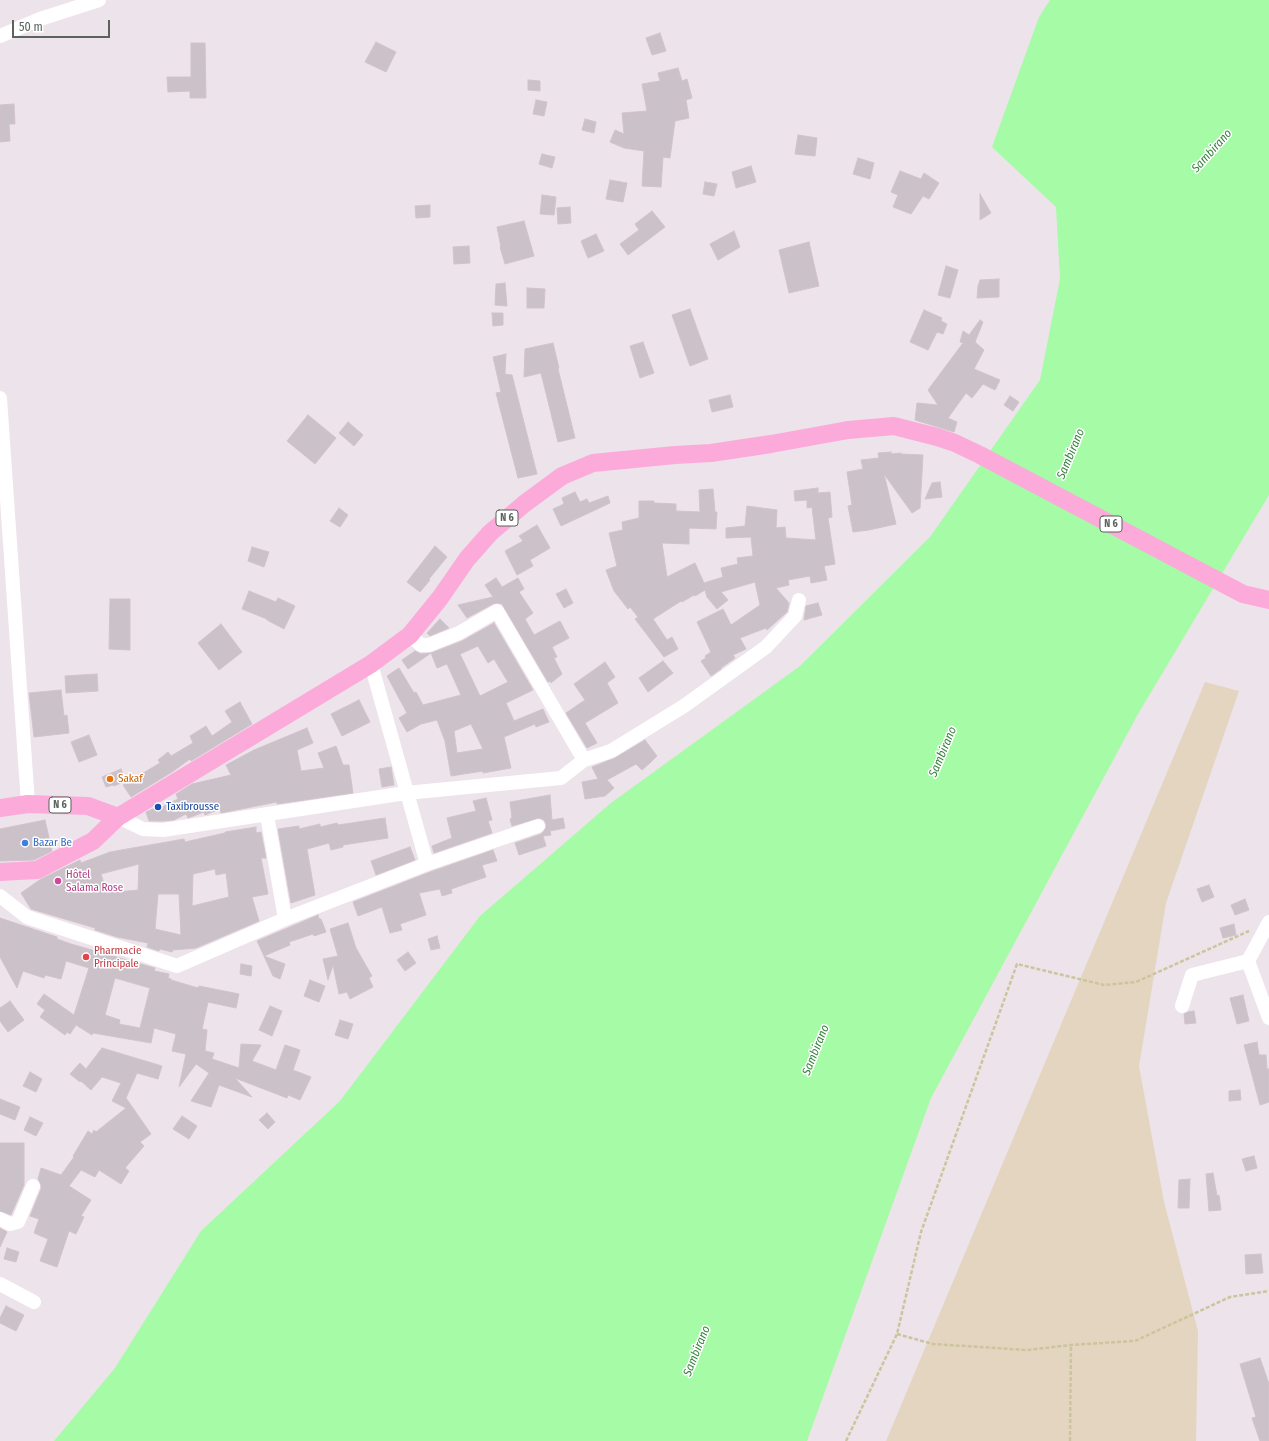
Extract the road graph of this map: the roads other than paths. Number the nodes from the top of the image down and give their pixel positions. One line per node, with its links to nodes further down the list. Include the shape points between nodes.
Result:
1 (99, 0): 2 (street, via 40,19)
2 (0, 36)
3 (0, 398): 10 (street)
4 (800, 600): 8 (street, via 795,616 766,647 684,706 612,750)
5 (1269, 600): 6 (main road, N 6, via 1243,594 980,455 943,439 894,426 848,430 711,453 593,463 562,476 524,504 490,534 467,559)
6 (410, 635): 7 (main road, N 6); 8 (street, via 421,645 429,645 459,633 497,611)
7 (371, 664): 9 (street); 13 (main road, N 6)
8 (584, 760): 9 (street, via 561,778)
9 (406, 793): 12 (street); 15 (street)
10 (28, 804): 11 (main road, N 6); 13 (main road, N 6, via 88,806)
11 (0, 808)
12 (267, 815): 13 (street, via 163,830 143,829); 18 (street)
13 (118, 817): 16 (main road, N 6, via 93,841 37,870)
14 (538, 826): 15 (street)
15 (426, 864): 18 (street)
16 (0, 872)
17 (0, 896): 18 (street, via 27,918 177,966)
18 (285, 919)
19 (1269, 922): 20 (street)
20 (1248, 961): 21 (street, via 1192,975); 22 (street)
21 (1182, 1006)
22 (1269, 1018)
23 (33, 1186): 24 (street, via 18,1222 10,1224)
24 (0, 1219)
25 (0, 1284): 26 (street)
26 (34, 1302)

